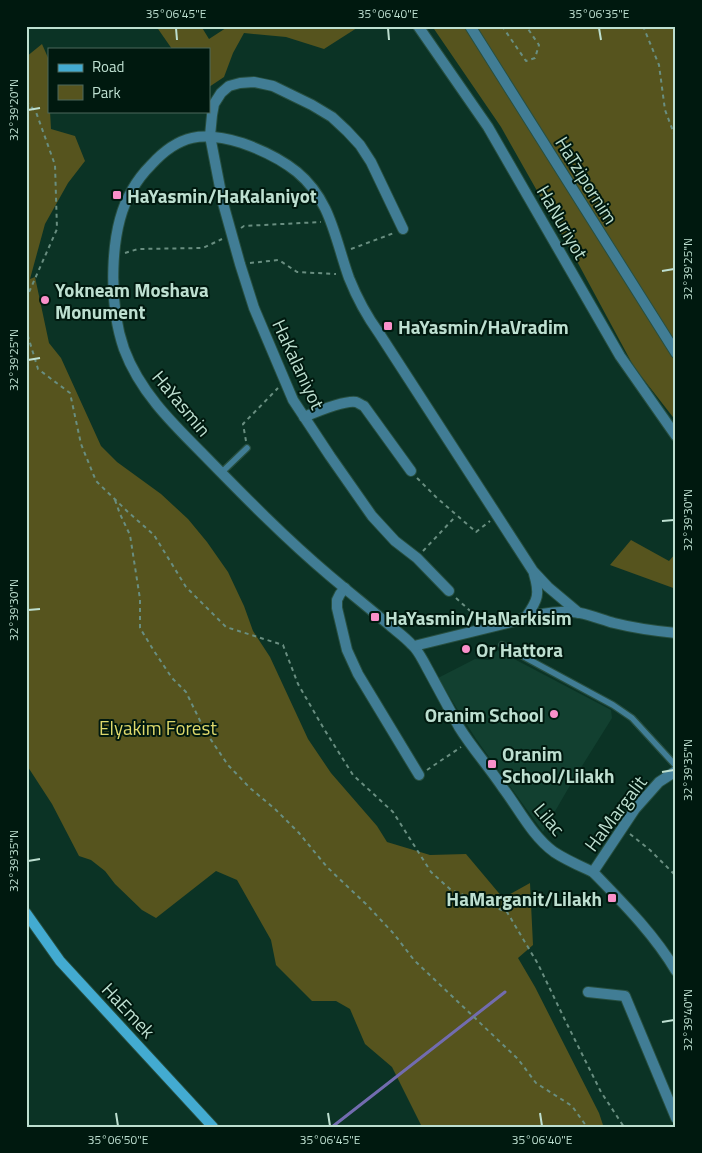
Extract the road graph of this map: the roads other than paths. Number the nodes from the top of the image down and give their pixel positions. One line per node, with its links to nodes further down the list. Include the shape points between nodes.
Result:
1 (418, 26): 7 (street, HaNuriyot, via 488,127 620,356)
2 (470, 26): 5 (street, HaTzipornim)
3 (210, 136): 4 (street, HaKalaniyot, via 214,104 229,86 254,82 273,86 332,117 360,145); 6 (street, HaKalaniyot, via 223,203 254,308 293,400); 10 (street, HaYasmin, via 176,143 144,172 123,211 113,275 118,328 135,373 165,414); 11 (street, HaYasmin, via 254,147 279,159 313,188 324,206 366,314)
4 (403, 229)
5 (676, 353)
6 (304, 417): 9 (street, via 347,403 356,402 364,406); 13 (street, HaKalaniyot, via 372,516)
7 (676, 436)
8 (247, 448): 10 (lane)
9 (410, 471)
10 (221, 473): 12 (street, HaYasmin, via 263,516)
11 (533, 572): 14 (street, HaYasmin); 15 (street, HaYasmin, via 537,596)
12 (345, 588): 18 (street, HaYasmin); 21 (street, via 337,600 337,608 347,650)
13 (449, 591)
14 (580, 612): 15 (street, HaYasmin); 16 (street, HaYasmin, via 614,623)
15 (526, 617): 18 (street, HaYasmin)
16 (676, 632)
17 (502, 644): 19 (lane, via 632,718)
18 (414, 646): 22 (street, Lilac, via 469,742 530,827 556,853)
19 (676, 766)
20 (676, 771): 22 (street, HaMargalit, via 659,782 635,809)
21 (419, 775)
22 (593, 872): 24 (street, HaMargalit, via 664,950)
23 (26, 912): 27 (street, HaEmek, via 60,962)
24 (676, 972)
25 (588, 992): 26 (street, via 625,996)
26 (676, 1118)
27 (214, 1127)

